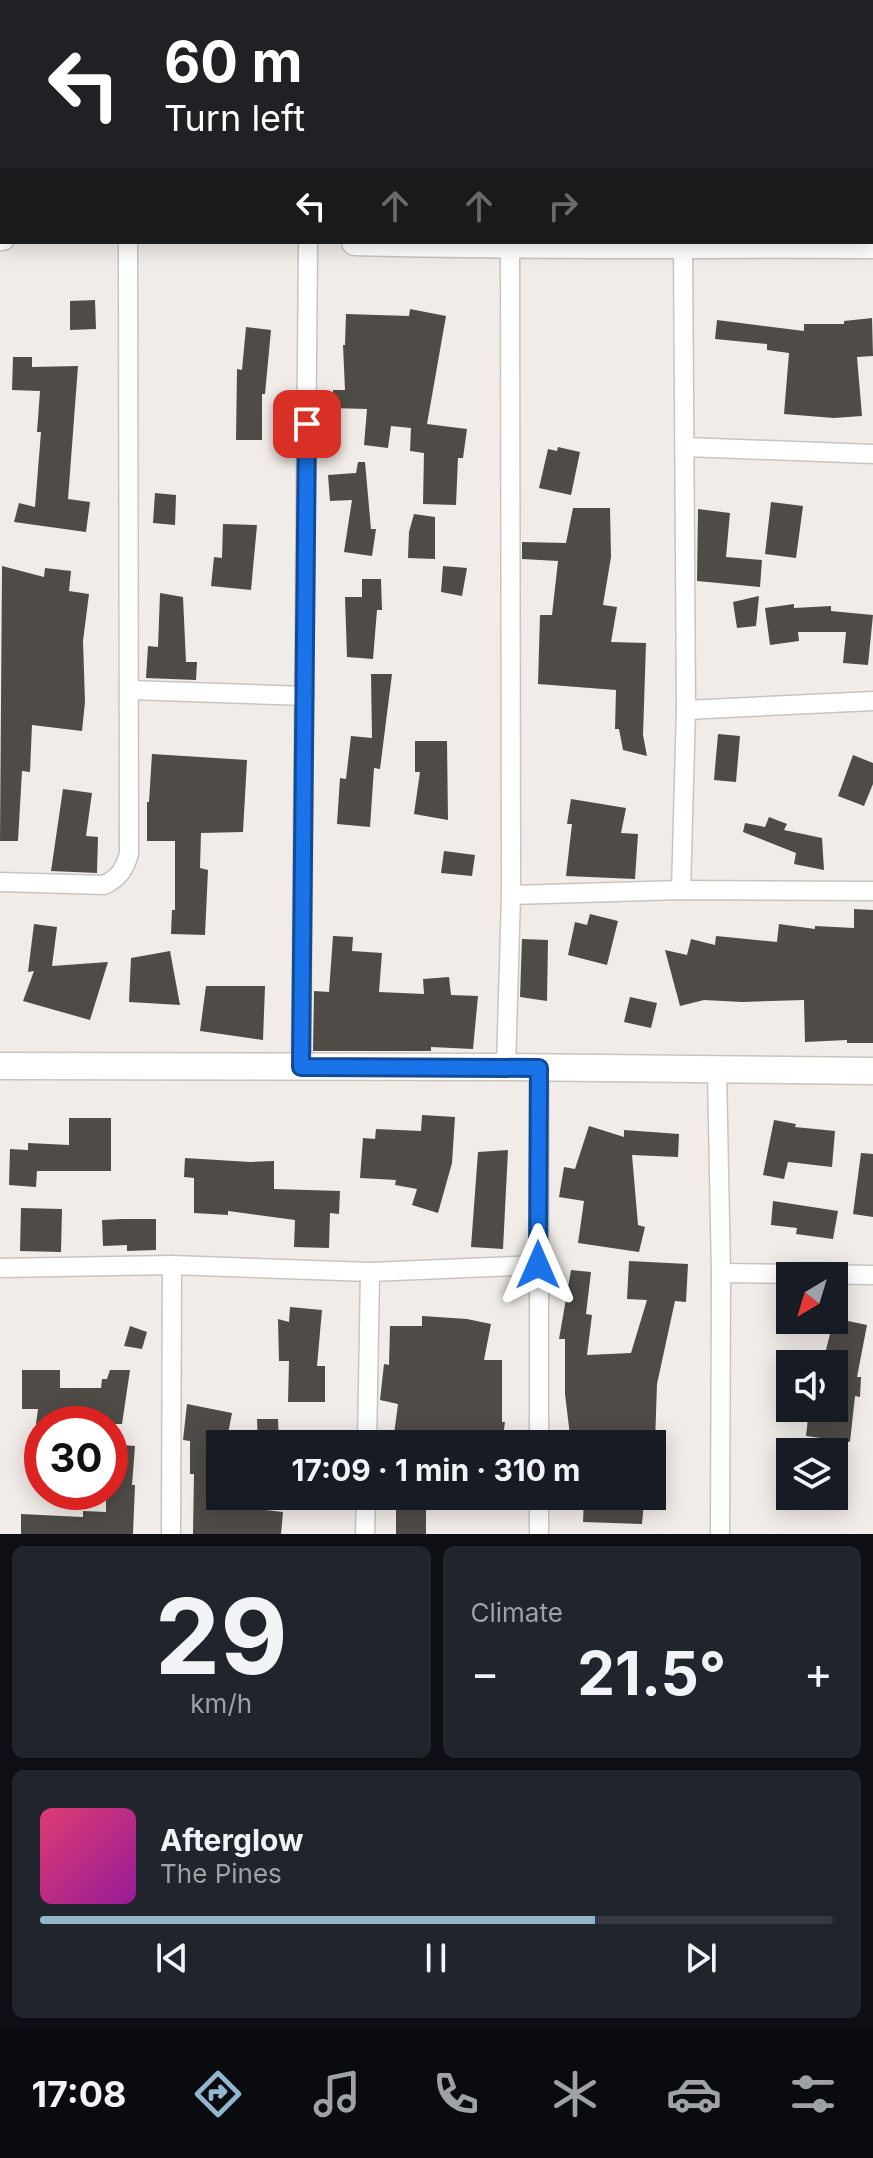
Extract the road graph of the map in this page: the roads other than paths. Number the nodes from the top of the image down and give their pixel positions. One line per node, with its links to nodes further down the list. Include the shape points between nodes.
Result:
1 (128, 244): 11 (street)
2 (308, 244): 12 (street)
3 (480, 244): 8 (street)
4 (640, 244): 8 (street)
5 (683, 244): 9 (street)
6 (778, 244): 7 (street)
7 (873, 245)
8 (510, 247): 18 (street)
9 (686, 447): 10 (street); 14 (street)
10 (873, 454)
11 (129, 690): 12 (street); 15 (street, via 125,869 104,885)
12 (305, 696): 20 (street)
13 (873, 701): 14 (street)
14 (686, 710): 16 (street)
15 (0, 882)
16 (681, 890): 17 (street); 18 (street)
17 (873, 891)
18 (511, 895): 21 (street)
19 (0, 1066): 20 (street)
20 (301, 1067): 21 (street)
21 (506, 1067): 22 (street)
22 (539, 1068): 23 (street); 26 (street)
23 (717, 1070): 24 (street); 29 (street)
24 (873, 1071)
25 (172, 1265): 27 (street); 28 (street); 35 (street)
26 (538, 1265): 28 (street); 32 (street)
27 (0, 1268)
28 (370, 1272): 31 (street)
29 (721, 1273): 30 (street); 38 (street)
30 (873, 1275)
31 (367, 1430)
32 (539, 1430)
33 (366, 1510): 36 (street)
34 (539, 1510): 37 (street)
35 (171, 1534)
36 (365, 1534)
37 (539, 1534)
38 (720, 1534)

